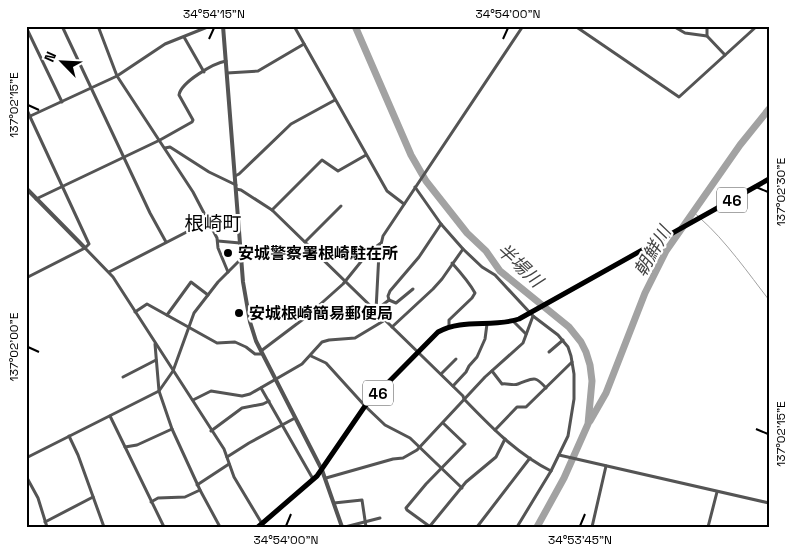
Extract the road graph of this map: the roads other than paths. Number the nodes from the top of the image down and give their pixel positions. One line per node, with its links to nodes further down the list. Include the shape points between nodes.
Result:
1 (62, 26): 20 (street)
2 (98, 26): 19 (street)
3 (210, 26): 13 (street)
4 (223, 26): 16 (street)
5 (294, 26): 14 (street)
6 (523, 26): 31 (street)
7 (575, 26): 15 (street, via 679,97)
8 (673, 26): 12 (street, via 685,33)
9 (707, 26): 12 (street)
10 (757, 26): 15 (street)
11 (26, 27): 22 (street)
12 (706, 36): 15 (street)
13 (184, 37): 17 (street); 19 (street, via 162,46)
14 (304, 44): 18 (street, via 258,71); 21 (street)
15 (725, 55)
16 (226, 61): 17 (street); 18 (street)
17 (204, 72): 25 (street, via 179,91 193,121)
18 (227, 73): 29 (street)
19 (118, 76): 20 (street); 25 (street)
20 (92, 88): 22 (street); 28 (street)
21 (335, 100): 27 (street); 29 (street, via 291,124)
22 (62, 102): 24 (street)
23 (26, 108): 24 (street)
24 (28, 118): 32 (street)
25 (160, 140): 26 (street); 28 (street)
26 (165, 148): 33 (street, via 170,147); 39 (street)
27 (366, 155): 36 (street, via 388,193); 38 (street, via 338,171 322,160)
28 (124, 157): 32 (street); 42 (street)
29 (235, 176): 33 (street)
30 (769, 179): 59 (main road, 46)
31 (416, 185): 36 (street); 40 (street)
32 (62, 186): 35 (street); 46 (street, via 88,239)
33 (236, 187): 38 (street); 44 (street)
34 (26, 188): 35 (street)
35 (36, 198): 46 (street)
36 (404, 204): 45 (street)
37 (340, 206): 43 (street)
38 (272, 210): 43 (street)
39 (208, 221): 41 (street); 42 (street)
40 (441, 224): 47 (street); 56 (street, via 390,291)
41 (218, 241): 44 (street); 51 (street)
42 (166, 242): 50 (street)
43 (305, 242): 53 (street)
44 (240, 243): 48 (street)
45 (381, 243): 53 (street, via 368,253); 57 (street)
46 (85, 248): 50 (street); 52 (street)
47 (463, 249): 49 (street); 59 (street)
48 (242, 258): 51 (street); 72 (street, via 250,322)
49 (452, 263): 64 (street, via 433,289); 66 (street, via 475,293 449,320)
50 (109, 272): 58 (street)
51 (228, 272): 55 (street)
52 (26, 278)
53 (345, 281): 57 (street); 72 (street)
54 (413, 289): 56 (street, via 396,303)
55 (208, 295): 60 (street, via 191,282); 65 (street)
56 (389, 300): 57 (street)
57 (376, 310): 61 (street)
58 (136, 312): 60 (street, via 148,304); 69 (street)
59 (534, 313): 62 (main road, 46); 67 (street); 68 (street)
60 (167, 315): 65 (street)
61 (385, 320): 64 (street); 73 (street, via 355,338 322,342)
62 (513, 321): 63 (main road, 46); 67 (street)
63 (487, 324): 66 (main road, 46); 82 (street, via 477,357)
64 (392, 326): 70 (street)
65 (188, 327): 72 (street, via 217,343 235,342 255,354); 77 (street)
66 (449, 327): 70 (main road, 46, via 438,332)
67 (526, 334): 78 (street, via 524,343)
68 (563, 340): 71 (street); 76 (street)
69 (155, 343): 75 (street); 77 (street)
70 (418, 352): 79 (street); 89 (main road, 46)
71 (549, 352)
72 (261, 353): 81 (street)
73 (311, 356): 81 (street); 89 (street, via 326,363)
74 (456, 359): 79 (street)
75 (156, 360): 80 (street); 85 (street)
76 (573, 362): 84 (street); 101 (street, via 573,410)
77 (172, 371): 85 (street); 87 (street)
78 (492, 371): 84 (street, via 502,384 517,384 535,378); 86 (street)
79 (441, 374): 82 (street)
80 (123, 377)
81 (275, 380): 83 (street); 91 (street)
82 (453, 386): 86 (street)
83 (261, 388): 87 (street, via 246,396 211,391); 88 (street)
84 (546, 388): 95 (street, via 526,407 517,407)
85 (159, 391): 90 (street); 94 (street)
86 (464, 399): 92 (street); 95 (street)
87 (192, 401): 96 (street)
88 (268, 401): 93 (street); 96 (street, via 242,408)
89 (365, 406): 100 (street); 108 (main road, 46)
90 (110, 416): 97 (street); 99 (street)
91 (295, 418): 93 (street); 108 (street)
92 (443, 423): 100 (street); 107 (street, via 464,444)
93 (282, 425): 102 (street); 112 (street)
94 (172, 429): 99 (street, via 138,445); 113 (street)
95 (495, 430): 98 (street)
96 (211, 431): 102 (street)
97 (68, 436): 103 (street); 117 (street)
98 (505, 439): 104 (street); 114 (street, via 496,458)
99 (125, 447): 118 (street)
100 (419, 447): 107 (street); 111 (street, via 403,458)
101 (560, 455): 106 (street); 109 (street)
102 (227, 457): 105 (street)
103 (26, 458)
104 (530, 458): 109 (street); 131 (street)
105 (229, 464): 113 (street); 123 (street)
106 (606, 466): 116 (street); 133 (street)
107 (441, 468): 114 (street); 125 (street, via 406,508)
108 (322, 470): 111 (street); 112 (main road, 46)
109 (551, 471): 132 (street)
110 (26, 476): 122 (street)
111 (326, 478): 119 (street)
112 (313, 479): 123 (main road, 46)
113 (197, 485): 115 (street)
114 (462, 488): 125 (street)
115 (200, 490): 118 (street, via 185,497 158,498); 129 (street)
116 (717, 492): 120 (street); 134 (street)
117 (93, 497): 122 (street); 127 (street)
118 (151, 502): 128 (street)
119 (334, 502): 124 (street, via 362,500); 130 (street)
120 (769, 503)
121 (380, 518): 124 (street)
122 (46, 522): 126 (street)
123 (261, 525)
124 (366, 525): 130 (street)
125 (430, 526)
126 (47, 527)
127 (104, 527)
128 (164, 527)
129 (220, 527)
130 (344, 527)
131 (477, 527)
132 (517, 527)
133 (592, 527)
134 (708, 527)

